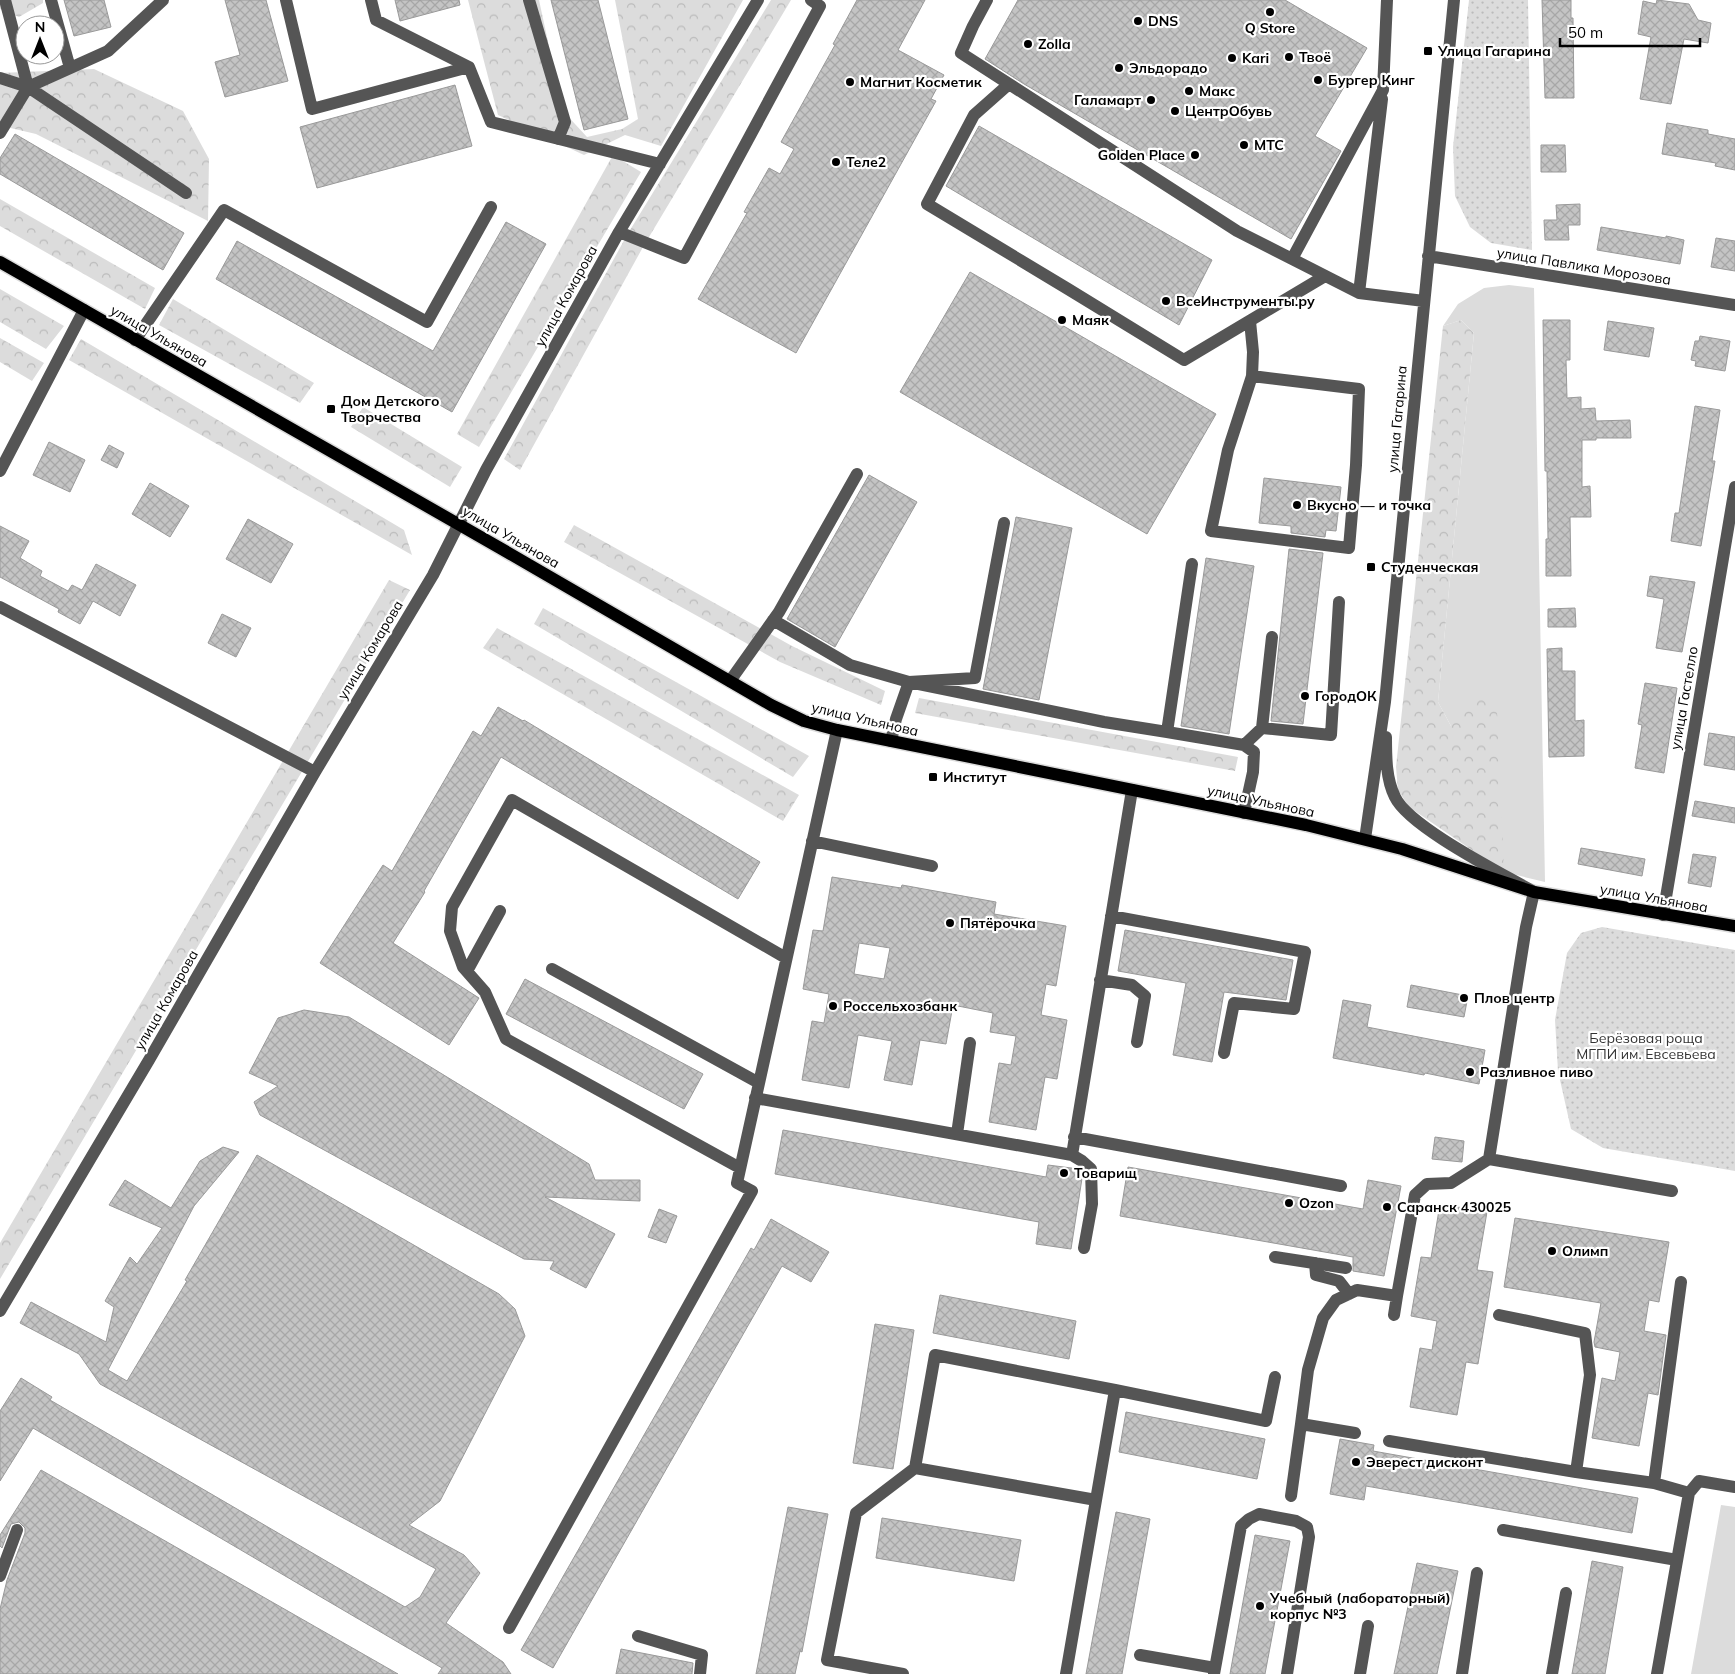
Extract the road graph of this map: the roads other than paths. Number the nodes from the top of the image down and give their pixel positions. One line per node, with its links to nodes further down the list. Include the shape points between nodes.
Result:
1 (5, 0): 16 (street)
2 (50, 0): 13 (street)
3 (163, 0): 13 (street, via 108,51)
4 (286, 0): 12 (street, via 312,109)
5 (370, 0): 12 (street, via 376,20)
6 (529, 0): 19 (street, via 565,122)
7 (758, 0): 20 (street, улица Комарова)
8 (811, 0): 23 (street, via 820,6 684,258)
9 (987, 0): 15 (street, via 961,53)
10 (1454, 0): 24 (street, улица Гагарина)
11 (1384, 1): 17 (street)
12 (469, 67): 19 (street, via 491,122)
13 (70, 68): 16 (street)
14 (0, 78): 16 (street)
15 (1009, 84): 25 (street, via 1237,231); 32 (street, via 974,115 926,204 1184,360)
16 (28, 87): 18 (street); 21 (street)
17 (1383, 90): 25 (street); 28 (street)
18 (0, 133)
19 (558, 139): 20 (street)
20 (660, 164): 23 (street, улица Комарова)
21 (186, 193)
22 (491, 206): 33 (street, via 426,322 224,210)
23 (619, 232): 39 (street, улица Комарова, via 486,470)
24 (1428, 256): 29 (street, улица Гагарина); 30 (street, улица Павлика Морозова)
25 (1292, 260): 27 (street)
26 (0, 262): 31 (main road, улица Ульянова)
27 (1325, 276): 28 (street); 32 (street)
28 (1359, 292): 29 (street)
29 (1424, 301): 47 (street, улица Гагарина)
30 (1735, 305)
31 (84, 310): 33 (main road, улица Ульянова); 35 (street)
32 (1250, 321): 34 (street)
33 (135, 340): 39 (main road, улица Ульянова)
34 (1252, 376): 34 (street, via 1228,450 1211,531 1349,548 1359,390)
35 (0, 471)
36 (857, 474): 43 (street)
37 (1735, 487): 61 (street, улица Гастелло)
38 (1004, 522): 46 (street, via 975,678)
39 (459, 525): 45 (main road, улица Ульянова); 53 (street, улица Комарова, via 433,575)
40 (1192, 564): 50 (street)
41 (1339, 602): 48 (street, via 1331,735)
42 (0, 607): 53 (street)
43 (773, 620): 45 (street); 46 (street, via 850,665)
44 (1272, 637): 48 (street)
45 (730, 682): 49 (main road, улица Ульянова, via 804,721)
46 (909, 682): 50 (street); 51 (street)
47 (1384, 702): 56 (street, улица Гагарина); 59 (street, via 1386,756 1396,799 1412,817 1450,843)
48 (1262, 728): 52 (street)
49 (837, 730): 51 (main road, улица Ульянова); 57 (street)
50 (1167, 732): 52 (street)
51 (891, 741): 54 (main road, улица Ульянова)
52 (1244, 745): 55 (street, via 1254,752)
53 (315, 772): 87 (street, улица Комарова)
54 (1132, 790): 55 (main road, улица Ульянова); 62 (street)
55 (1244, 813): 56 (main road, улица Ульянова)
56 (1365, 839): 59 (main road, улица Ульянова)
57 (812, 841): 58 (street); 64 (street)
58 (932, 866)
59 (1534, 892): 61 (main road, улица Ульянова); 76 (street)
60 (500, 911): 66 (street)
61 (1662, 915): 63 (main road, улица Ульянова)
62 (1111, 916): 67 (street); 70 (street, via 1305,952 1294,1009 1234,1002)
63 (1735, 926)
64 (786, 958): 66 (street, via 512,800 452,907 450,931); 71 (street)
65 (552, 968): 71 (street)
66 (467, 971): 77 (street, via 485,992 506,1039)
67 (1100, 980): 68 (street, via 1132,985 1145,996); 74 (street)
68 (1136, 1042)
69 (970, 1043): 73 (street)
70 (1224, 1053)
71 (759, 1083): 72 (street)
72 (755, 1098): 73 (street); 77 (street)
73 (957, 1134): 75 (street)
74 (1074, 1137): 75 (street); 78 (street)
75 (1072, 1155): 80 (street, via 1091,1169 1092,1204)
76 (1489, 1159): 79 (street); 86 (street, via 1450,1183 1427,1184 1415,1195)
77 (740, 1168): 109 (street, via 736,1183 752,1191)
78 (1341, 1186)
79 (1672, 1191)
80 (1084, 1248)
81 (1275, 1258): 82 (street)
82 (1315, 1263): 83 (street); 85 (street, via 1316,1275 1339,1282)
83 (1346, 1268)
84 (1681, 1282): 97 (street)
85 (1349, 1294): 86 (street, via 1357,1290); 92 (street, via 1336,1300 1323,1318 1308,1370)
86 (1397, 1296): 88 (street)
87 (0, 1311)
88 (1394, 1315)
89 (1499, 1315): 96 (street, via 1585,1333 1590,1375)
90 (1275, 1377): 91 (street, via 1266,1421)
91 (1115, 1390): 95 (street, via 935,1355); 101 (street)
92 (1301, 1424): 93 (street); 100 (street)
93 (1355, 1433)
94 (1390, 1441): 96 (street)
95 (915, 1468): 101 (street); 114 (street, via 856,1513 827,1660)
96 (1576, 1472): 97 (street)
97 (1654, 1483): 99 (street)
98 (1735, 1487): 99 (street, via 1699,1481)
99 (1689, 1493): 104 (street)
100 (1291, 1496)
101 (1096, 1500): 115 (street)
102 (17, 1530): 106 (street)
103 (1503, 1530): 104 (street)
104 (1677, 1560): 120 (street)
105 (1477, 1572): 118 (street)
106 (0, 1576)
107 (1566, 1593): 119 (street)
108 (1368, 1626): 117 (street)
109 (509, 1628)
110 (638, 1636): 113 (street, via 702,1655)
111 (1140, 1656): 112 (street)
112 (1214, 1671): 116 (street, via 1241,1526 1259,1514 1296,1520 1307,1527 1309,1537)
113 (700, 1674)
114 (903, 1674)
115 (1066, 1674)
116 (1287, 1674)
117 (1360, 1674)
118 (1462, 1674)
119 (1552, 1674)
120 (1657, 1674)

